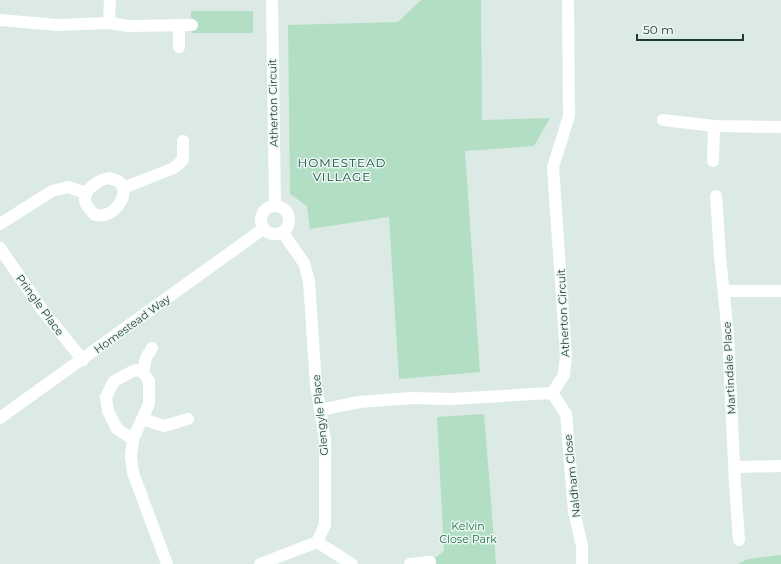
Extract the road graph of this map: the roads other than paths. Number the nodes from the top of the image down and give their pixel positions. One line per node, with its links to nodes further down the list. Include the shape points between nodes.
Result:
1 (110, 0): 5 (street)
2 (272, 0): 17 (street, Atherton Circuit)
3 (568, 0): 27 (street, Atherton Circuit, via 569,116 552,167 566,356 564,374)
4 (0, 20): 5 (street, via 57,25)
5 (109, 23): 6 (street, via 129,26)
6 (179, 25): 7 (street); 8 (street)
7 (192, 25)
8 (179, 47)
9 (663, 120): 10 (street)
10 (714, 126): 11 (street); 13 (street)
11 (781, 127)
12 (183, 141): 14 (street, via 183,160 174,168)
13 (713, 162)
14 (123, 188): 15 (street, via 119,182 109,178 98,180); 15 (street, via 123,199 119,206 106,215 95,215 88,209)
15 (86, 193): 18 (street, via 68,187 52,191)
16 (716, 196): 22 (street, Martindale Place)
17 (275, 206): 19 (street, via 264,211 261,220); 20 (street, via 284,209 290,217 288,227)
18 (0, 224)
19 (263, 229): 20 (street, via 273,235); 25 (street, Homestead Way)
20 (283, 233): 28 (street, Glengyle Place, via 304,263 309,281)
21 (0, 248): 25 (street, Pringle Place, via 43,311)
22 (724, 291): 23 (street); 34 (street, Martindale Place)
23 (781, 292)
24 (152, 348): 26 (street, via 146,358)
25 (83, 360): 29 (street, Homestead Way)
26 (144, 372): 30 (street, via 150,381 149,404); 32 (street, via 135,370 114,382 106,397 108,411 117,429)
27 (552, 393): 28 (street, via 451,399 412,398 359,402); 42 (street, Naldham Close, via 566,414 574,511 582,546)
28 (320, 410): 36 (street, Glengyle Place, via 325,440 325,525)
29 (0, 418)
30 (143, 419): 31 (street, via 164,426); 32 (street)
31 (188, 419)
32 (133, 439): 38 (street, via 133,473)
33 (781, 466): 34 (street)
34 (735, 467): 35 (street, Martindale Place)
35 (739, 540)
36 (317, 542): 39 (street); 40 (street)
37 (430, 562): 41 (street)
38 (167, 564)
39 (260, 564)
40 (352, 564)
41 (410, 564)
42 (582, 564)

